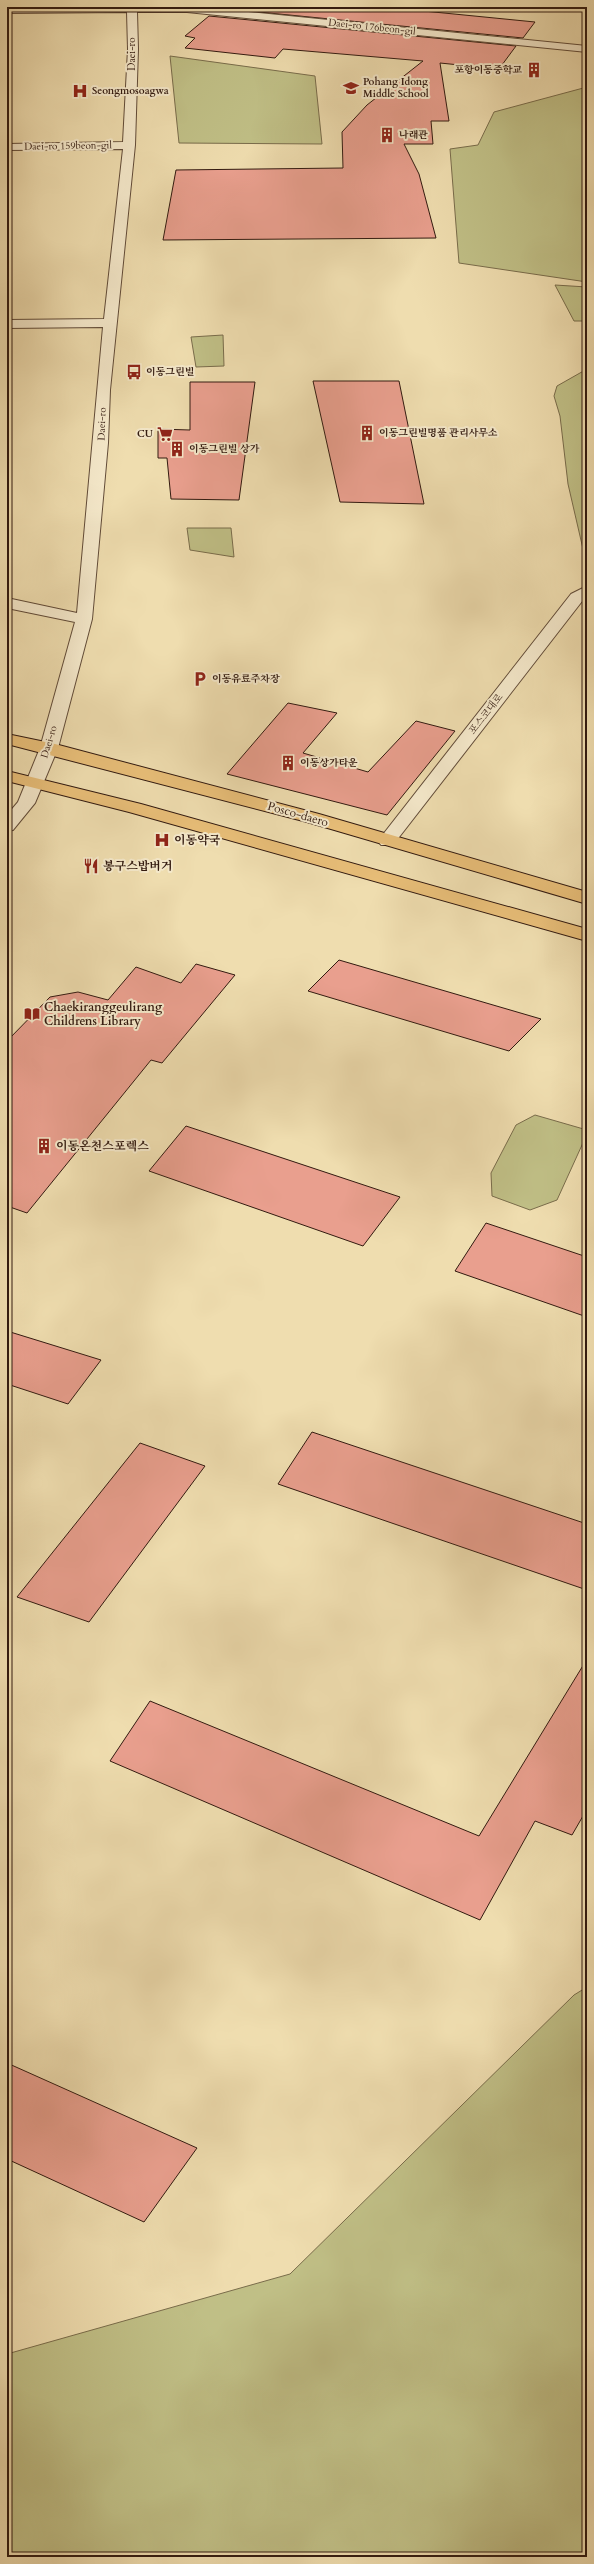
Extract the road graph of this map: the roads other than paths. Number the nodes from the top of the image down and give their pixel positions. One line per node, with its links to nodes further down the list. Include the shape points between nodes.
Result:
1 (132, 8): 2 (street, Daei-ro 176beon-gil); 3 (street, Daei-ro 176beon-gil, via 187,9); 4 (street, Daei-ro, via 134,49)
2 (7, 10)
3 (587, 49)
4 (130, 145): 5 (street, Daei-ro 159beon-gil); 6 (street, Daei-ro)
5 (7, 147)
6 (112, 323): 7 (street); 10 (street, Daei-ro, via 103,390 101,443)
7 (7, 324)
8 (587, 591): 16 (street, 포스코대로, via 577,597)
9 (7, 603): 10 (street)
10 (84, 619): 12 (street, Daei-ro)
11 (7, 739): 12 (main road, Posco-daero)
12 (49, 748): 14 (street, Daei-ro); 16 (main road, Posco-daero)
13 (7, 776): 14 (main road)
14 (34, 783): 15 (street, Daei-ro, via 26,803); 18 (main road, via 135,808)
15 (7, 826)
16 (387, 840): 17 (main road, Posco-daero)
17 (579, 896): 18 (main road, via 573,914)
18 (552, 925): 19 (main road)
19 (587, 935)

